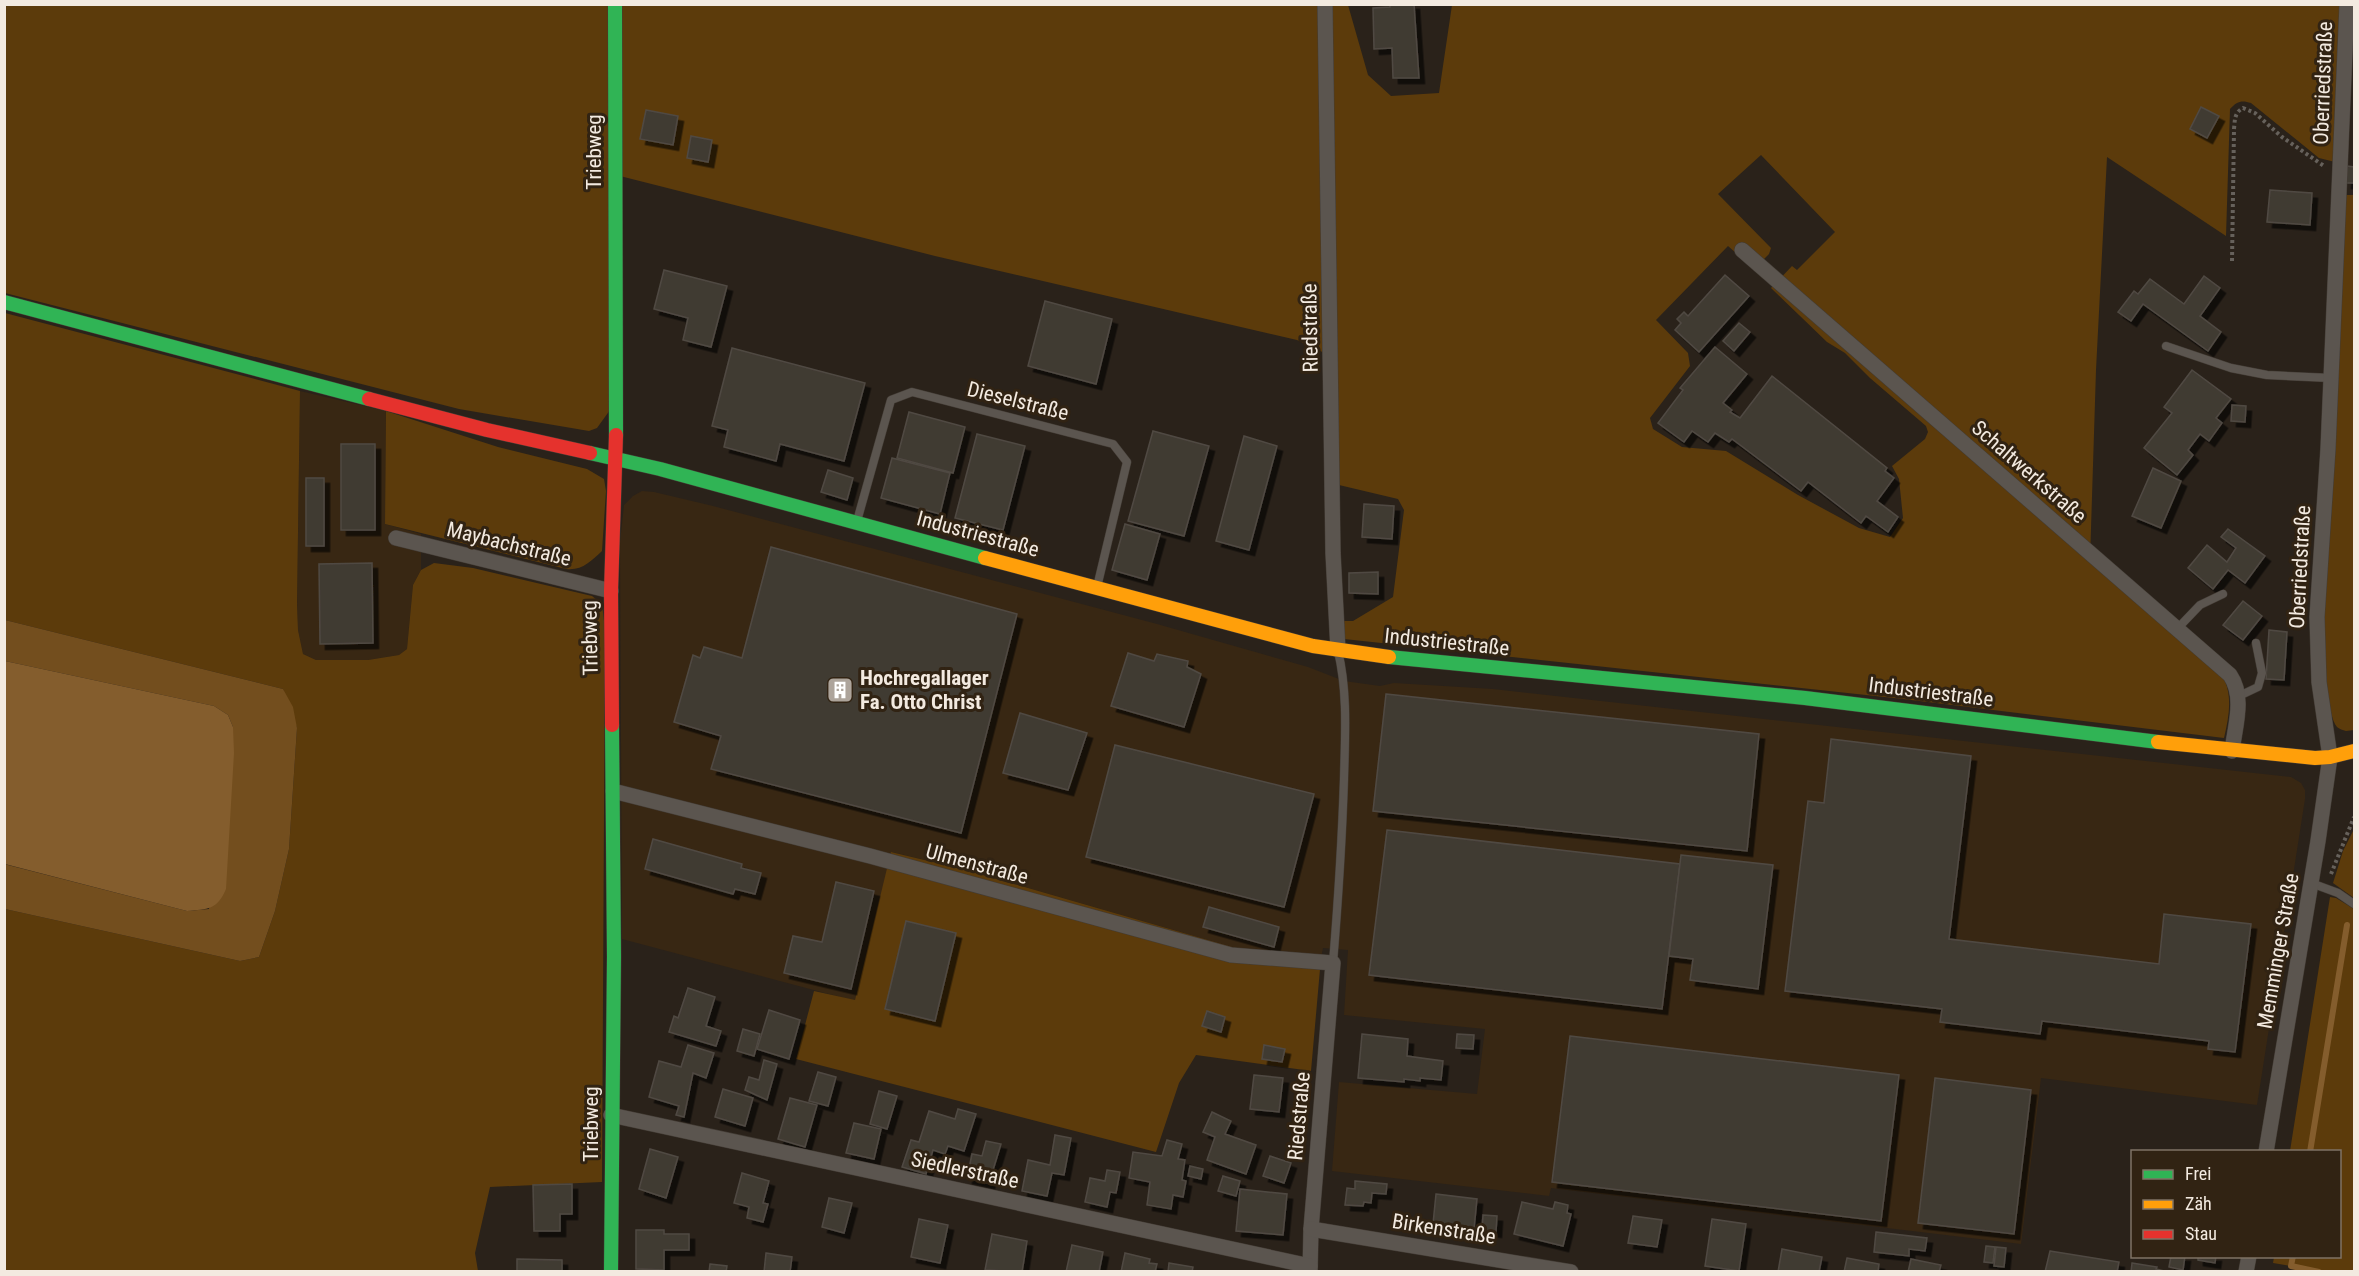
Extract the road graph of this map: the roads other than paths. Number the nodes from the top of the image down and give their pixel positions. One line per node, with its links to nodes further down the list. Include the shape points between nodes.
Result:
1 (615, 4): 8 (street, Triebweg)
2 (1325, 4): 16 (street, Riedstraße, via 1333,553)
3 (2347, 4): 7 (street, Oberriedstraße)
4 (1742, 250): 14 (street, Schaltwerkstraße)
5 (4, 302): 8 (street, Industriestraße)
6 (2166, 346): 7 (lane, via 2231,368 2267,375)
7 (2331, 378): 20 (street, Oberriedstraße, via 2316,617 2319,682)
8 (616, 459): 9 (street, Industriestraße); 12 (street, Triebweg)
9 (856, 523): 11 (street, Industriestraße); 11 (lane, Dieselstraße, via 891,399 912,392 1113,444 1127,462)
10 (396, 538): 12 (street, Maybachstraße)
11 (1097, 588): 16 (street, Industriestraße)
12 (611, 591): 21 (street, Triebweg)
13 (2223, 594): 14 (lane, via 2200,604)
14 (2176, 629): 17 (street, Schaltwerkstraße, via 2230,675)
15 (2256, 643): 17 (lane, via 2262,673 2258,687)
16 (1338, 650): 18 (street, Industriestraße, via 1413,661 1816,700); 24 (lane, via 1345,694 1345,751)
17 (2239, 696): 18 (street)
18 (2232, 751): 20 (street, Industriestraße)
19 (2355, 752): 20 (street)
20 (2330, 757): 22 (street, Memminger Straße)
21 (613, 791): 24 (street, Ulmenstraße, via 870,856 1231,955); 25 (street, Triebweg)
22 (2311, 883): 23 (lane); 26 (street, Memminger Straße)
23 (2355, 904)
24 (1333, 963): 27 (street, Riedstraße)
25 (611, 1115): 28 (street, Siedlerstraße); 29 (street, Triebweg)
26 (2266, 1150)
27 (1311, 1229): 28 (street, Riedstraße); 30 (street, Birkenstraße)
28 (1310, 1269)
29 (611, 1272)
30 (1571, 1272)

